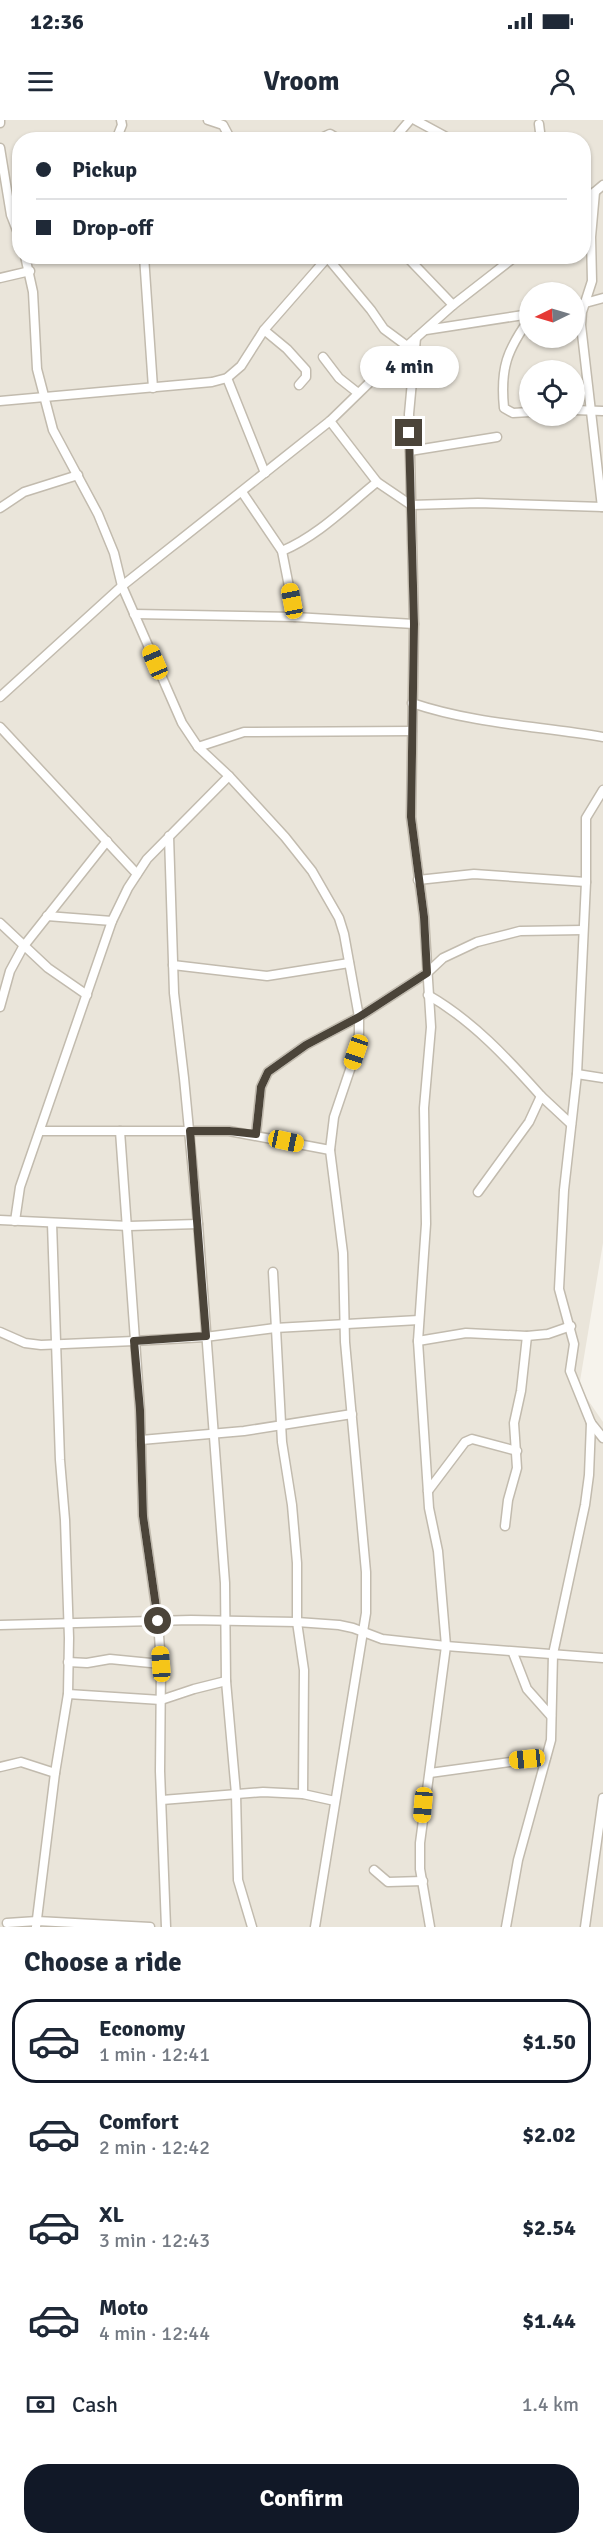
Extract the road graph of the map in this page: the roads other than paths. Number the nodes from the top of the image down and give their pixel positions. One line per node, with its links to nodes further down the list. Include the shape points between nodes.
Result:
1 (208, 120): 5 (street, via 223,125)
2 (410, 120): 6 (street)
3 (415, 120): 7 (street)
4 (539, 124): 8 (street)
5 (227, 132)
6 (400, 132)
7 (437, 132)
8 (540, 132)
9 (0, 148): 12 (street)
10 (603, 185): 11 (street)
11 (595, 192): 13 (street); 25 (street, via 592,281)
12 (3, 193): 14 (street)
13 (591, 195)
14 (12, 217)
15 (28, 264): 22 (street)
16 (145, 264): 36 (street)
17 (320, 264): 28 (street)
18 (332, 264): 32 (street, via 384,329)
19 (414, 264): 26 (street)
20 (505, 264): 21 (street)
21 (502, 266): 26 (street)
22 (30, 271): 23 (street); 38 (street, via 35,350)
23 (0, 278)
24 (603, 298): 25 (street)
25 (586, 304): 41 (street, via 580,325)
26 (453, 305): 29 (street)
27 (519, 317): 29 (street)
28 (264, 330): 34 (street, via 241,366); 35 (street, via 306,370)
29 (425, 330): 31 (street)
30 (519, 334): 43 (street, via 508,352 502,385 504,408)
31 (416, 338): 32 (street); 46 (street, via 410,389)
32 (407, 346): 37 (street)
33 (323, 357): 37 (street, via 339,378)
34 (227, 378): 36 (street); 47 (street)
35 (299, 385)
36 (153, 388): 38 (street)
37 (358, 393): 44 (street)
38 (44, 398): 39 (street); 48 (street, via 53,430)
39 (0, 401)
40 (585, 411): 41 (street)
41 (591, 411): 42 (street); 52 (street)
42 (603, 411)
43 (519, 413)
44 (330, 421): 47 (street); 49 (street)
45 (497, 437): 46 (street)
46 (410, 451): 51 (street)
47 (265, 473): 50 (street)
48 (78, 475): 53 (street, via 24,492); 55 (street, via 114,553)
49 (377, 482): 51 (street); 54 (street, via 325,525)
50 (242, 492): 54 (street); 55 (street)
51 (411, 504): 52 (street); 58 (street)
52 (602, 507)
53 (0, 508)
54 (282, 551): 57 (street)
55 (122, 586): 56 (street); 59 (street)
56 (134, 614): 57 (street); 64 (street, via 182,723)
57 (296, 617): 58 (street)
58 (414, 624): 60 (street)
59 (0, 697)
60 (412, 703): 62 (street); 63 (street, via 508,726)
61 (0, 727): 68 (street)
62 (412, 731): 64 (street, via 244,732); 70 (street, via 411,817)
63 (603, 737)
64 (198, 747): 65 (street)
65 (229, 776): 67 (street); 77 (street, via 312,871 339,918)
66 (603, 790): 71 (street, via 586,818)
67 (169, 836): 69 (street); 78 (street)
68 (107, 842): 69 (street); 72 (street)
69 (137, 874): 73 (street)
70 (418, 880): 71 (street, via 474,874); 79 (street)
71 (586, 882): 75 (street)
72 (47, 916): 73 (street); 76 (street)
73 (112, 921): 80 (street)
74 (0, 923): 76 (street)
75 (584, 930): 79 (street, via 520,932 477,942 443,958); 84 (street)
76 (23, 947): 80 (street); 82 (street, via 10,971)
77 (349, 963): 78 (street, via 267,976); 83 (street)
78 (173, 965): 90 (street)
79 (427, 973): 81 (street); 83 (street)
80 (87, 995): 88 (street)
81 (428, 995): 86 (street, via 494,1046); 100 (street, via 431,1027 424,1120 426,1224)
82 (0, 1007)
83 (359, 1017): 91 (street, via 306,1045 268,1072 261,1087); 92 (street, via 356,1052 334,1117)
84 (577, 1074): 85 (street); 87 (street)
85 (603, 1078)
86 (541, 1096): 87 (street); 93 (street, via 529,1122)
87 (571, 1124): 102 (street, via 559,1289)
88 (40, 1131): 89 (street); 95 (street, via 20,1187)
89 (120, 1131): 90 (street); 98 (street)
90 (190, 1131): 91 (street); 97 (street)
91 (256, 1134): 92 (street)
92 (330, 1150): 101 (street, via 343,1252)
93 (478, 1192)
94 (0, 1220): 95 (street)
95 (15, 1221): 96 (street)
96 (52, 1222): 98 (street); 109 (street)
97 (198, 1224): 98 (street); 105 (street)
98 (127, 1226): 107 (street)
99 (273, 1272): 103 (street)
100 (419, 1320): 101 (street); 108 (street)
101 (344, 1324): 103 (street); 110 (street)
102 (571, 1326): 106 (street); 111 (street, via 574,1344 570,1371)
103 (275, 1328): 105 (street); 112 (street)
104 (0, 1332): 109 (street, via 25,1342)
105 (206, 1336): 107 (street); 113 (street)
106 (527, 1336): 108 (street, via 466,1333); 116 (street, via 522,1391 514,1423)
107 (134, 1341): 109 (street); 115 (street)
108 (418, 1341): 117 (street)
109 (57, 1344): 122 (street)
110 (352, 1414): 112 (street); 124 (street, via 366,1572)
111 (591, 1423): 114 (street); 127 (street, via 586,1495)
112 (281, 1425): 113 (street); 121 (street, via 297,1563)
113 (214, 1433): 115 (street); 119 (street)
114 (603, 1438)
115 (141, 1440): 120 (street, via 143,1516)
116 (517, 1451): 117 (street, via 472,1439 465,1442); 118 (street)
117 (428, 1491): 125 (street, via 438,1551)
118 (505, 1526)
119 (226, 1620): 120 (street); 121 (street); 131 (street)
120 (158, 1621): 122 (street); 130 (street)
121 (297, 1622): 124 (street, via 339,1625); 140 (street, via 304,1670)
122 (68, 1623): 123 (street); 129 (street)
123 (0, 1625)
124 (364, 1632): 125 (street, via 382,1639); 143 (street)
125 (446, 1646): 126 (street); 138 (street)
126 (513, 1653): 127 (street); 134 (street, via 527,1689)
127 (553, 1654): 128 (street); 134 (street)
128 (603, 1658)
129 (69, 1662): 130 (street, via 110,1659); 132 (street)
130 (161, 1664): 133 (street)
131 (226, 1681): 133 (street); 139 (street)
132 (68, 1694): 133 (street); 137 (street)
133 (161, 1700): 142 (street)
134 (551, 1716): 135 (street)
135 (546, 1757): 138 (street); 153 (street, via 518,1860)
136 (0, 1767): 137 (street, via 21,1762)
137 (55, 1773): 147 (street)
138 (430, 1773): 145 (street, via 420,1843)
139 (236, 1794): 140 (street); 142 (street); 150 (street, via 238,1880)
140 (303, 1794): 143 (street)
141 (603, 1798): 154 (street)
142 (162, 1800): 149 (street)
143 (335, 1801): 151 (street)
144 (374, 1870): 145 (street, via 388,1882)
145 (423, 1881): 152 (street)
146 (7, 1923): 147 (street)
147 (37, 1924): 148 (street)
148 (150, 1927)
149 (166, 1927)
150 (252, 1927)
151 (315, 1927)
152 (430, 1927)
153 (506, 1927)
154 (585, 1927)

